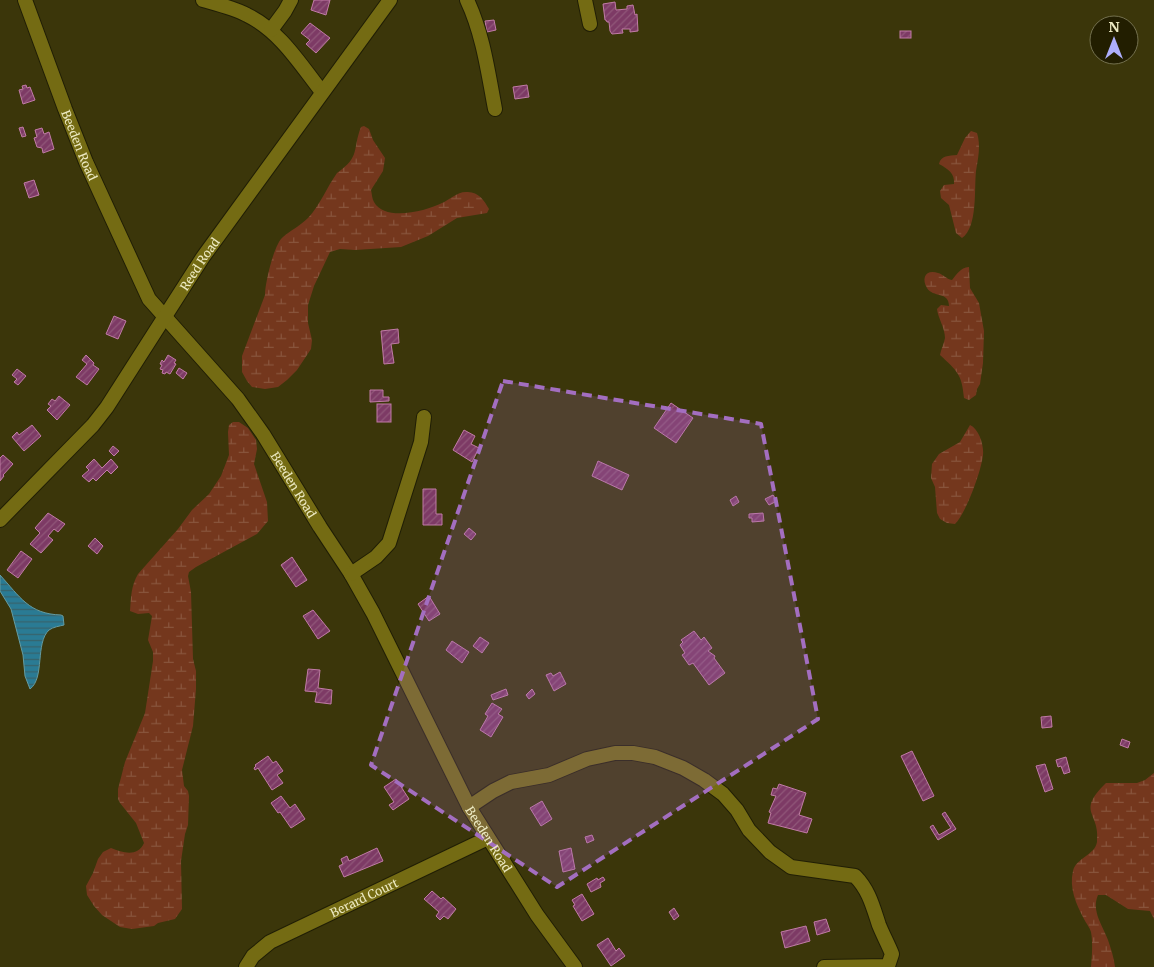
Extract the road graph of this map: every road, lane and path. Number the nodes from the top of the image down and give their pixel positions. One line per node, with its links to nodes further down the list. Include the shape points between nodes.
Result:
1 (25, 0): 11 (street, Beeden Road, via 86,162 149,299)
2 (203, 0): 8 (street, via 247,14)
3 (291, 0): 8 (street)
4 (390, 0): 9 (street, Reed Road)
5 (467, 0): 10 (street, via 484,51)
6 (585, 0): 7 (street)
7 (590, 24)
8 (271, 30): 9 (street)
9 (322, 92): 11 (street, Reed Road, via 203,257)
10 (495, 109)
11 (165, 317): 13 (street, Reed Road, via 93,425); 14 (street, Beeden Road, via 238,399)
12 (424, 417): 14 (street, via 421,442 389,543 376,557)
13 (0, 520)
14 (351, 574): 15 (street, Beeden Road)
15 (469, 807): 16 (street, Beeden Road); 19 (street, via 511,782 549,775 587,759 615,753 655,757 682,768 723,794 738,810 749,830 770,852 791,866 855,876 863,884 892,954 888,966)
16 (488, 838): 17 (street, Berard Court, via 270,942 253,956); 18 (street, Beeden Road)
17 (246, 967)
18 (575, 967)
19 (824, 967)

